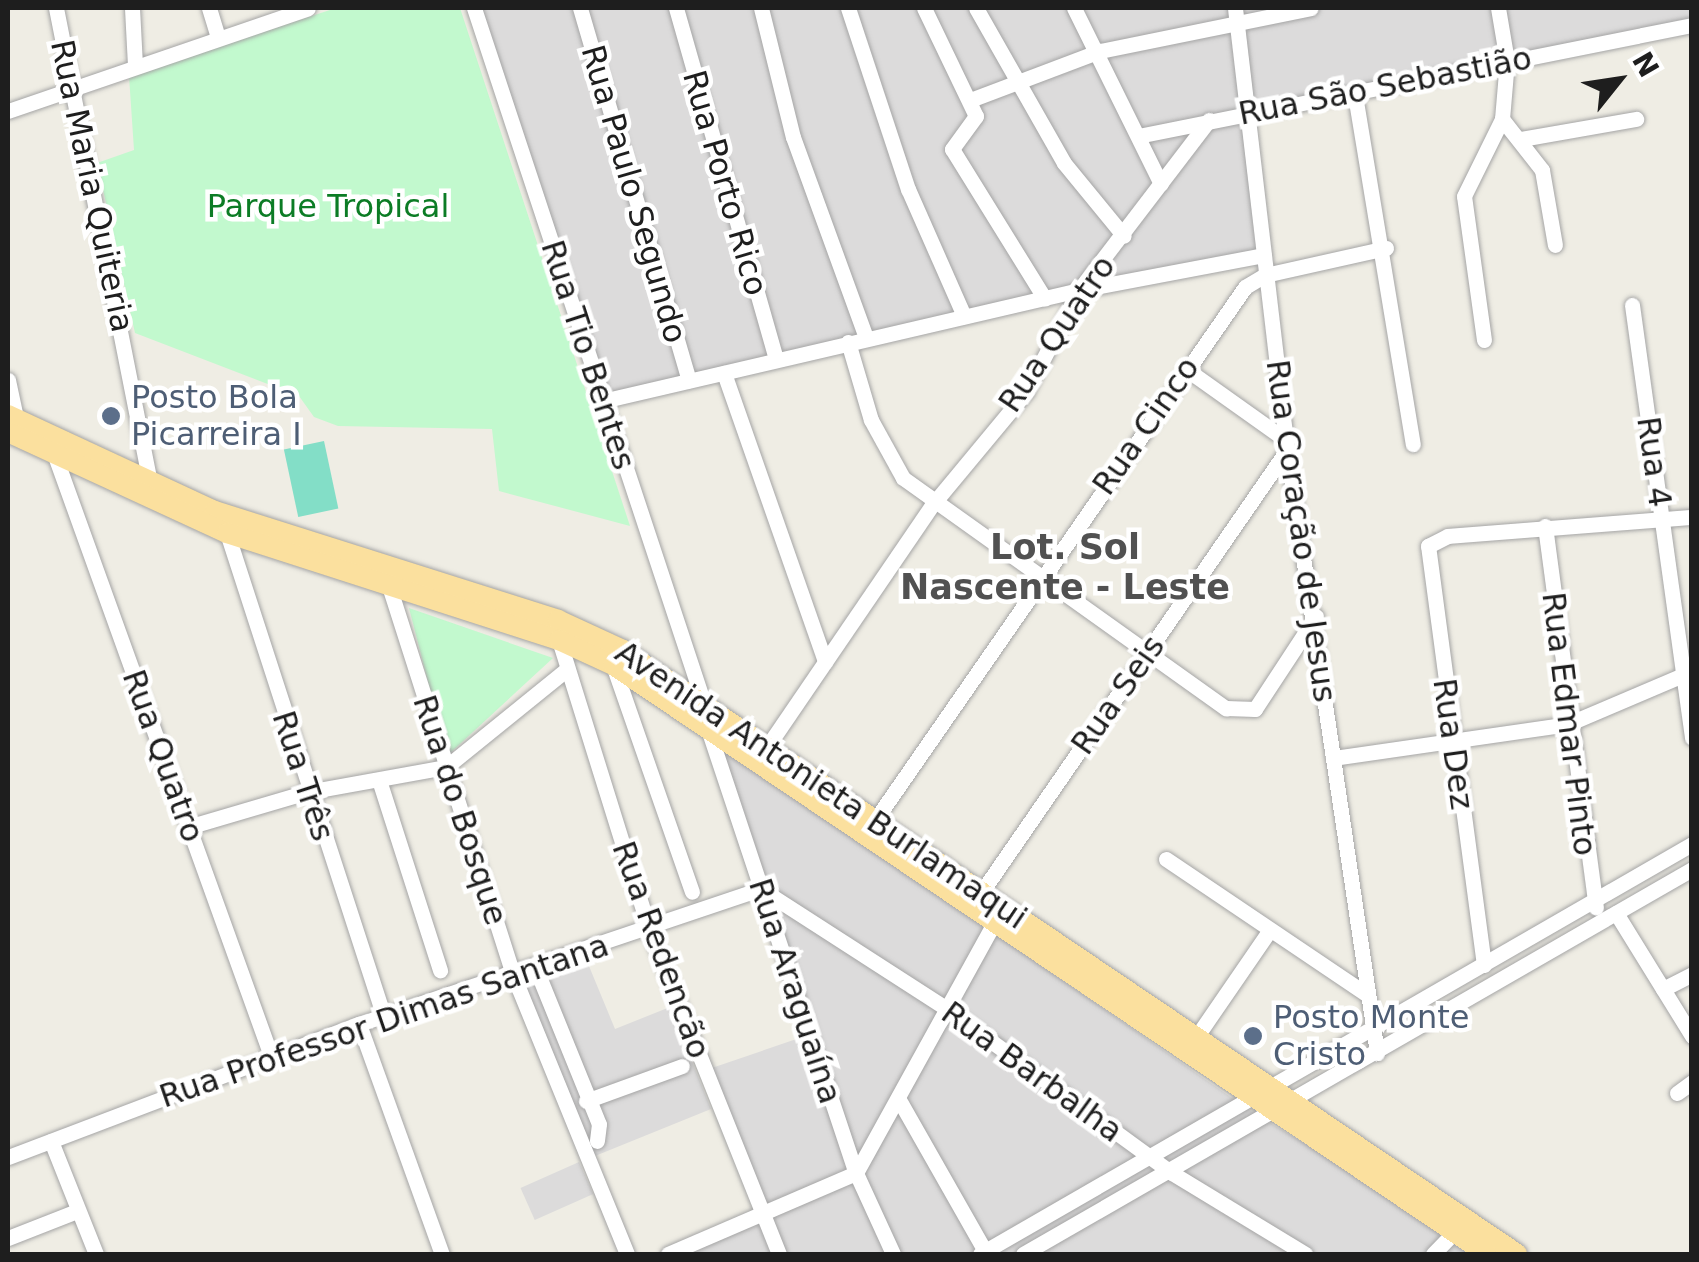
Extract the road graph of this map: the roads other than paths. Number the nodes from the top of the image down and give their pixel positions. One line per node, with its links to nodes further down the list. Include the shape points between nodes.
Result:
1 (56, 8): 22 (street, Rua Maria Quiteria)
2 (132, 8): 20 (street)
3 (209, 8): 17 (street)
4 (308, 8): 17 (street)
5 (474, 8): 50 (street, Rua Tio Bentes)
6 (580, 8): 49 (street, Rua Paulo Segundo)
7 (676, 8): 45 (street, Rua Porto Rico)
8 (761, 8): 42 (street, via 793,137)
9 (848, 8): 41 (street, via 902,174)
10 (924, 8): 24 (street)
11 (977, 8): 21 (street)
12 (1074, 8): 18 (street)
13 (1311, 8): 15 (street)
14 (1498, 8): 19 (street)
15 (1236, 15): 18 (street); 26 (street, Rua Coração de Jesus)
16 (1692, 25): 19 (street, Rua São Sebastião)
17 (218, 38): 20 (street)
18 (1100, 52): 21 (street); 30 (street)
19 (1506, 61): 23 (street, Rua São Sebastião); 28 (street)
20 (134, 66): 22 (street)
21 (1015, 77): 24 (street); 33 (street, via 1064,163)
22 (69, 90): 25 (street); 56 (street, Rua Maria Quiteria)
23 (1355, 94): 26 (street, Rua São Sebastião); 35 (street)
24 (970, 100): 39 (street, via 975,122 954,140 954,154)
25 (8, 111)
26 (1248, 114): 29 (street, Rua São Sebastião); 36 (street, Rua Coração de Jesus)
27 (1636, 118): 31 (street)
28 (1502, 119): 31 (street); 43 (street, via 1464,196)
29 (1209, 120): 30 (street, Rua São Sebastião); 32 (street, Rua Quatro)
30 (1138, 136): 32 (street)
31 (1521, 139): 34 (street, via 1547,182)
32 (1161, 184): 33 (street, Rua Quatro)
33 (1124, 236): 38 (street, Rua Quatro)
34 (1555, 246)
35 (1386, 248): 37 (street); 52 (street)
36 (1264, 256): 37 (street, Rua Coração de Jesus); 38 (street)
37 (1265, 275): 46 (street, Rua Cinco, via 1230,305); 53 (street, Rua Coração de Jesus)
38 (1079, 290): 39 (street); 57 (street, Rua Quatro, via 1026,392)
39 (1044, 299): 41 (street)
40 (1632, 305): 59 (street, Rua 4)
41 (964, 316): 42 (street)
42 (866, 338): 44 (street)
43 (1484, 340)
44 (848, 342): 45 (street); 57 (street, via 890,465)
45 (776, 358): 47 (street)
46 (1186, 370): 53 (street); 62 (street, Rua Cinco)
47 (724, 373): 49 (street); 69 (street)
48 (8, 380): 51 (street)
49 (689, 380): 50 (street)
50 (602, 401): 73 (street, Rua Tio Bentes)
51 (10, 422): 54 (main road, Avenida Antonieta Burlamaqui); 55 (main road, Avenida Antonieta Burlamaqui)
52 (1413, 444)
53 (1287, 445): 65 (street, Rua Coração de Jesus); 68 (street, Rua Seis)
54 (55, 456): 55 (main road, Avenida Antonieta Burlamaqui); 84 (street, Rua Quatro)
55 (124, 480): 56 (main road, Avenida Antonieta Burlamaqui)
56 (148, 491): 61 (main road, Avenida Antonieta Burlamaqui); 64 (main road, Avenida Antonieta Burlamaqui)
57 (933, 504): 62 (street); 69 (street, Rua Quatro)
58 (1692, 517): 59 (street)
59 (1662, 522): 60 (street); 72 (street, Rua 4)
60 (1544, 526): 75 (street, Rua Edmar Pinto); 78 (street, Rua Dez, via 1448,536 1428,546)
61 (226, 534): 63 (main road, Avenida Antonieta Burlamaqui); 83 (street, Rua Três)
62 (1037, 580): 68 (street); 85 (street, Rua Cinco)
63 (389, 586): 64 (main road, Avenida Antonieta Burlamaqui); 81 (street, Rua do Bosque)
64 (504, 613): 66 (main road, Avenida Antonieta Burlamaqui)
65 (1316, 616): 68 (street, via 1244,714); 80 (street, Rua Coração de Jesus)
66 (532, 622): 67 (main road, Avenida Antonieta Burlamaqui); 73 (main road, Avenida Antonieta Burlamaqui, via 623,650)
67 (559, 640): 70 (main road, Avenida Antonieta Burlamaqui); 71 (street, Rua Redencão)
68 (1145, 655): 90 (street, Rua Seis)
69 (825, 662): 79 (street, Rua Quatro)
70 (614, 665): 74 (main road, Avenida Antonieta Burlamaqui); 91 (street)
71 (567, 669): 81 (street); 95 (street, Rua Redencão)
72 (1686, 673): 75 (street); 77 (street, Rua 4)
73 (704, 701): 74 (main road); 76 (main road, Avenida Antonieta Burlamaqui)
74 (706, 724): 76 (main road, Avenida Antonieta Burlamaqui); 89 (street, Rua Araguaína)
75 (1568, 724): 78 (street); 92 (street, Rua Edmar Pinto)
76 (730, 730): 79 (main road, Avenida Antonieta Burlamaqui); 85 (main road, Avenida Antonieta Burlamaqui)
77 (1692, 738)
78 (1454, 741): 80 (street); 97 (street, Rua Dez)
79 (769, 744): 85 (main road, Avenida Antonieta Burlamaqui)
80 (1333, 758): 104 (street, Rua Coração de Jesus)
81 (446, 767): 82 (street); 101 (street, Rua do Bosque)
82 (379, 780): 83 (street); 99 (street)
83 (307, 792): 84 (street); 106 (street, Rua Três)
84 (188, 827): 112 (street, Rua Quatro)
85 (870, 827): 90 (main road, Avenida Antonieta Burlamaqui); 94 (main road, Avenida Antonieta Burlamaqui)
86 (1692, 844): 92 (street)
87 (1166, 859): 96 (street)
88 (1692, 869): 93 (street)
89 (761, 888): 95 (street, Rua Professor Dimas Santana); 105 (street, Rua Barbalha); 124 (street, Rua Araguaína)
90 (983, 890): 102 (main road, Avenida Antonieta Burlamaqui)
91 (692, 892)
92 (1592, 900): 93 (street, Rua Edmar Pinto); 97 (street)
93 (1609, 917): 103 (street, Rua Edmar Pinto); 111 (street)
94 (995, 921): 102 (main road, Avenida Antonieta Burlamaqui); 105 (street)
95 (649, 928): 98 (street, Rua Professor Dimas Santana); 127 (street, Rua Redencão)
96 (1268, 934): 104 (street); 109 (street)
97 (1484, 965): 108 (street)
98 (536, 969): 101 (street, Rua Professor Dimas Santana); 118 (street)
99 (440, 970)
100 (1692, 974): 103 (street)
101 (514, 977): 106 (street, Rua Professor Dimas Santana); 134 (street, Rua do Bosque)
102 (1095, 978): 109 (main road, Avenida Antonieta Burlamaqui); 115 (main road, Avenida Antonieta Burlamaqui)
103 (1663, 989): 110 (street, Rua Edmar Pinto)
104 (1366, 994): 108 (street, Rua Coração de Jesus)
105 (946, 1009): 117 (street); 123 (street, Rua Barbalha)
106 (384, 1016): 107 (street, Rua Professor Dimas Santana)
107 (359, 1024): 112 (street, Rua Professor Dimas Santana); 133 (street)
108 (1374, 1031): 111 (street, Rua Coração de Jesus); 115 (street)
109 (1197, 1036): 115 (main road, Avenida Antonieta Burlamaqui)
110 (1692, 1036)
111 (1377, 1053): 119 (street)
112 (271, 1056): 120 (street, Rua Professor Dimas Santana)
113 (682, 1066): 118 (street)
114 (1692, 1082): 116 (street)
115 (1262, 1092): 119 (main road, Avenida Antonieta Burlamaqui); 123 (street)
116 (1677, 1093)
117 (898, 1098): 124 (street); 131 (street)
118 (586, 1100): 121 (street, via 599,1124)
119 (1285, 1109): 125 (street); 128 (main road, Avenida Antonieta Burlamaqui); 141 (main road, Avenida Antonieta Burlamaqui)
120 (51, 1142): 122 (street, Rua Professor Dimas Santana); 126 (street)
121 (597, 1142)
122 (8, 1157)
123 (1149, 1157): 125 (street, Rua Barbalha); 131 (street)
124 (856, 1173): 127 (street); 137 (street, Rua Araguaína)
125 (1172, 1173): 130 (street, Rua Barbalha); 138 (street)
126 (77, 1211): 129 (street); 132 (street)
127 (762, 1216): 135 (street); 136 (street, Rua Redencão)
128 (1454, 1232): 139 (street); 140 (main road, Avenida Antonieta Burlamaqui)
129 (8, 1238)
130 (1292, 1252)
131 (983, 1253)
132 (96, 1254)
133 (442, 1254)
134 (627, 1254)
135 (668, 1254)
136 (778, 1254)
137 (893, 1254)
138 (1023, 1254)
139 (1433, 1254)
140 (1487, 1254)
141 (1517, 1254)

